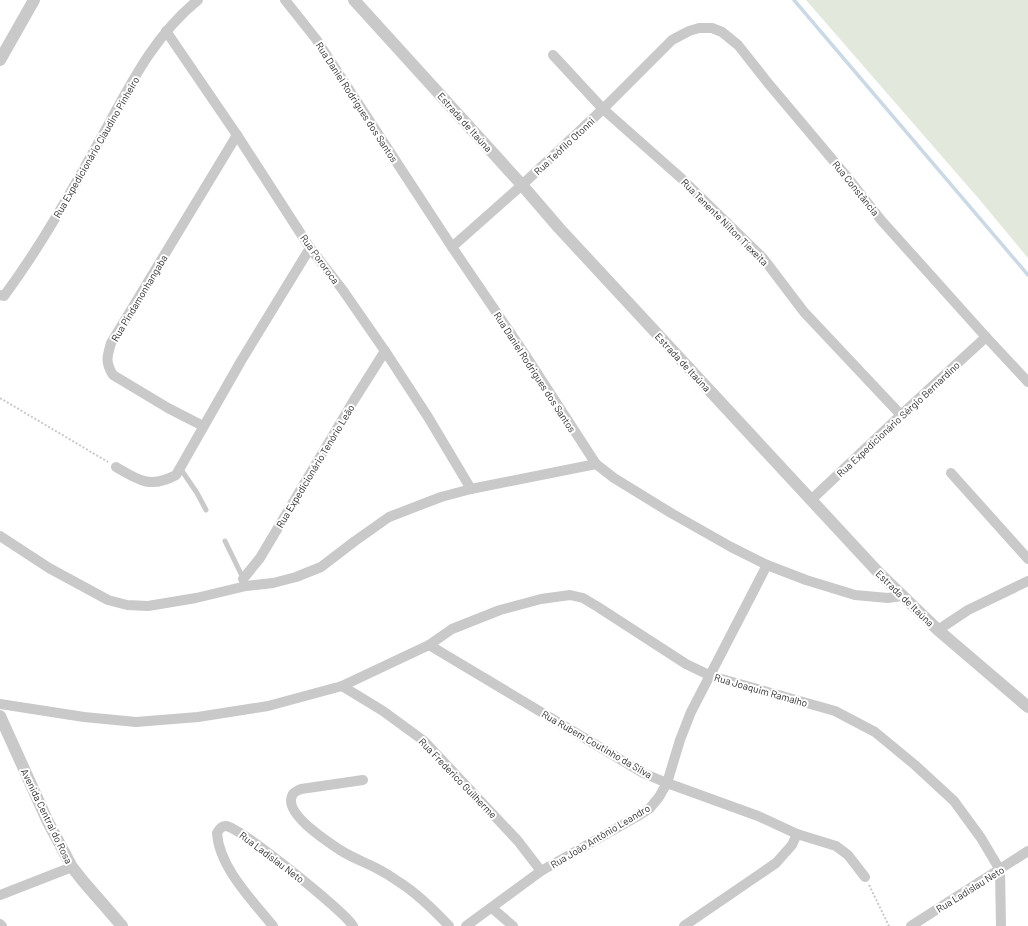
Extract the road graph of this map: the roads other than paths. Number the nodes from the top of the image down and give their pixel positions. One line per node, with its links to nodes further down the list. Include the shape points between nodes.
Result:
1 (34, 0): 8 (street)
2 (198, 0): 5 (street, Rua Expedicionário Claudino Pinheiro)
3 (285, 0): 12 (street, Rua Daniel Rodrigues dos Santos, via 316,39)
4 (354, 0): 11 (street, Estrada de Itaúna)
5 (166, 31): 10 (street, Rua Pororoca); 14 (street, Rua Expedicionário Claudino Pinheiro, via 129,88 44,238)
6 (672, 40): 9 (street, Rua Teófilo Otonni); 15 (street, Rua Constância, via 689,31 712,28 722,32 738,45 881,220)
7 (553, 55): 9 (street, Rua Tenente Nilton Tiexeita)
8 (0, 60)
9 (603, 109): 11 (street, Rua Teófilo Otonni); 18 (street, Rua Tenente Nilton Tiexeita, via 681,178 763,258 804,312)
10 (238, 135): 13 (street, Rua Pororoca); 19 (street, Rua Pindamonhangaba, via 111,343 108,355 108,366 113,374 168,408)
11 (522, 185): 12 (street, Rua Teófilo Otonni); 25 (street, Estrada de Itaúna, via 564,234)
12 (452, 247): 20 (street, Rua Daniel Rodrigues dos Santos)
13 (310, 248): 16 (street, Rua Pororoca); 19 (street)
14 (1, 298)
15 (986, 337): 17 (street, Rua Constância); 18 (street, Rua Expedicionário Sérgio Bernardino)
16 (385, 351): 24 (street, Rua Pororoca); 32 (street, Rua Expedicionário Tenório Leão)
17 (1028, 382)
18 (901, 415): 25 (street, Rua Expedicionário Sérgio Bernardino)
19 (204, 426): 22 (street)
20 (596, 464): 24 (street); 30 (street, Rua Daniel Rodrigues dos Santos, via 671,513)
21 (116, 467): 22 (street, via 147,482 158,483 176,475)
22 (180, 468): 26 (lane)
23 (951, 473): 29 (street)
24 (471, 489): 32 (street, via 441,497 390,517 321,567 273,583)
25 (811, 500): 33 (street, Estrada de Itaúna)
26 (206, 510)
27 (0, 536): 32 (street, via 49,568 108,600 127,605 148,606 196,598)
28 (225, 541): 32 (lane)
29 (1028, 559)
30 (767, 564): 33 (street, Rua Daniel Rodrigues dos Santos, via 806,580 855,595 888,598); 36 (street, Rua João Antônio Leandro)
31 (1028, 581): 34 (street, via 968,610)
32 (245, 583)
33 (901, 596): 34 (street, Estrada de Itaúna)
34 (938, 630): 39 (street, Estrada de Itaúna)
35 (429, 645): 36 (street, Rua Joaquim Ramalho, via 452,629 500,610 540,599 570,595 583,598 686,664); 37 (street, Rua Joaquim Ramalho); 42 (street, Rua Rubem Coutinho da Silva, via 643,772)
36 (711, 676): 42 (street, Rua João Antônio Leandro, via 688,719); 46 (street, Rua Joaquim Ramalho, via 834,711 875,732 954,801)
37 (342, 686): 38 (street, Rua Joaquim Ramalho, via 268,706 198,717 136,722); 47 (street, Rua Frederico Guilherme, via 424,741 518,841)
38 (0, 704)
39 (1028, 707)
40 (0, 716): 45 (street, Avenida Central do Rosa, via 48,822)
41 (363, 780): 54 (street, via 301,789 292,796 294,811 309,827 341,851 400,882 430,906)
42 (667, 783): 43 (street, Rua Rubem Coutinho da Silva, via 721,801); 47 (street, Rua João Antônio Leandro, via 650,808)
43 (797, 834): 48 (street, Rua Rubem Coutinho da Silva, via 836,846 848,855); 57 (street, via 792,845 776,863)
44 (1028, 851): 46 (street, Rua Ladislau Neto)
45 (72, 867): 49 (street); 51 (street, Avenida Central do Rosa)
46 (1000, 870): 58 (street, Rua Ladislau Neto); 59 (street, Rua Joaquim Ramalho)
47 (541, 871): 50 (street, Rua João Antônio Leandro)
48 (865, 877)
49 (0, 894)
50 (492, 908): 55 (street, Rua João Antônio Leandro); 56 (street)
51 (122, 926)
52 (273, 926): 53 (street, Rua Ladislau Neto, via 232,875 217,840 217,833 222,827 235,829 266,852 319,893)
53 (353, 926)
54 (449, 926)
55 (466, 926)
56 (513, 926)
57 (684, 926)
58 (911, 926)
59 (1001, 926)

